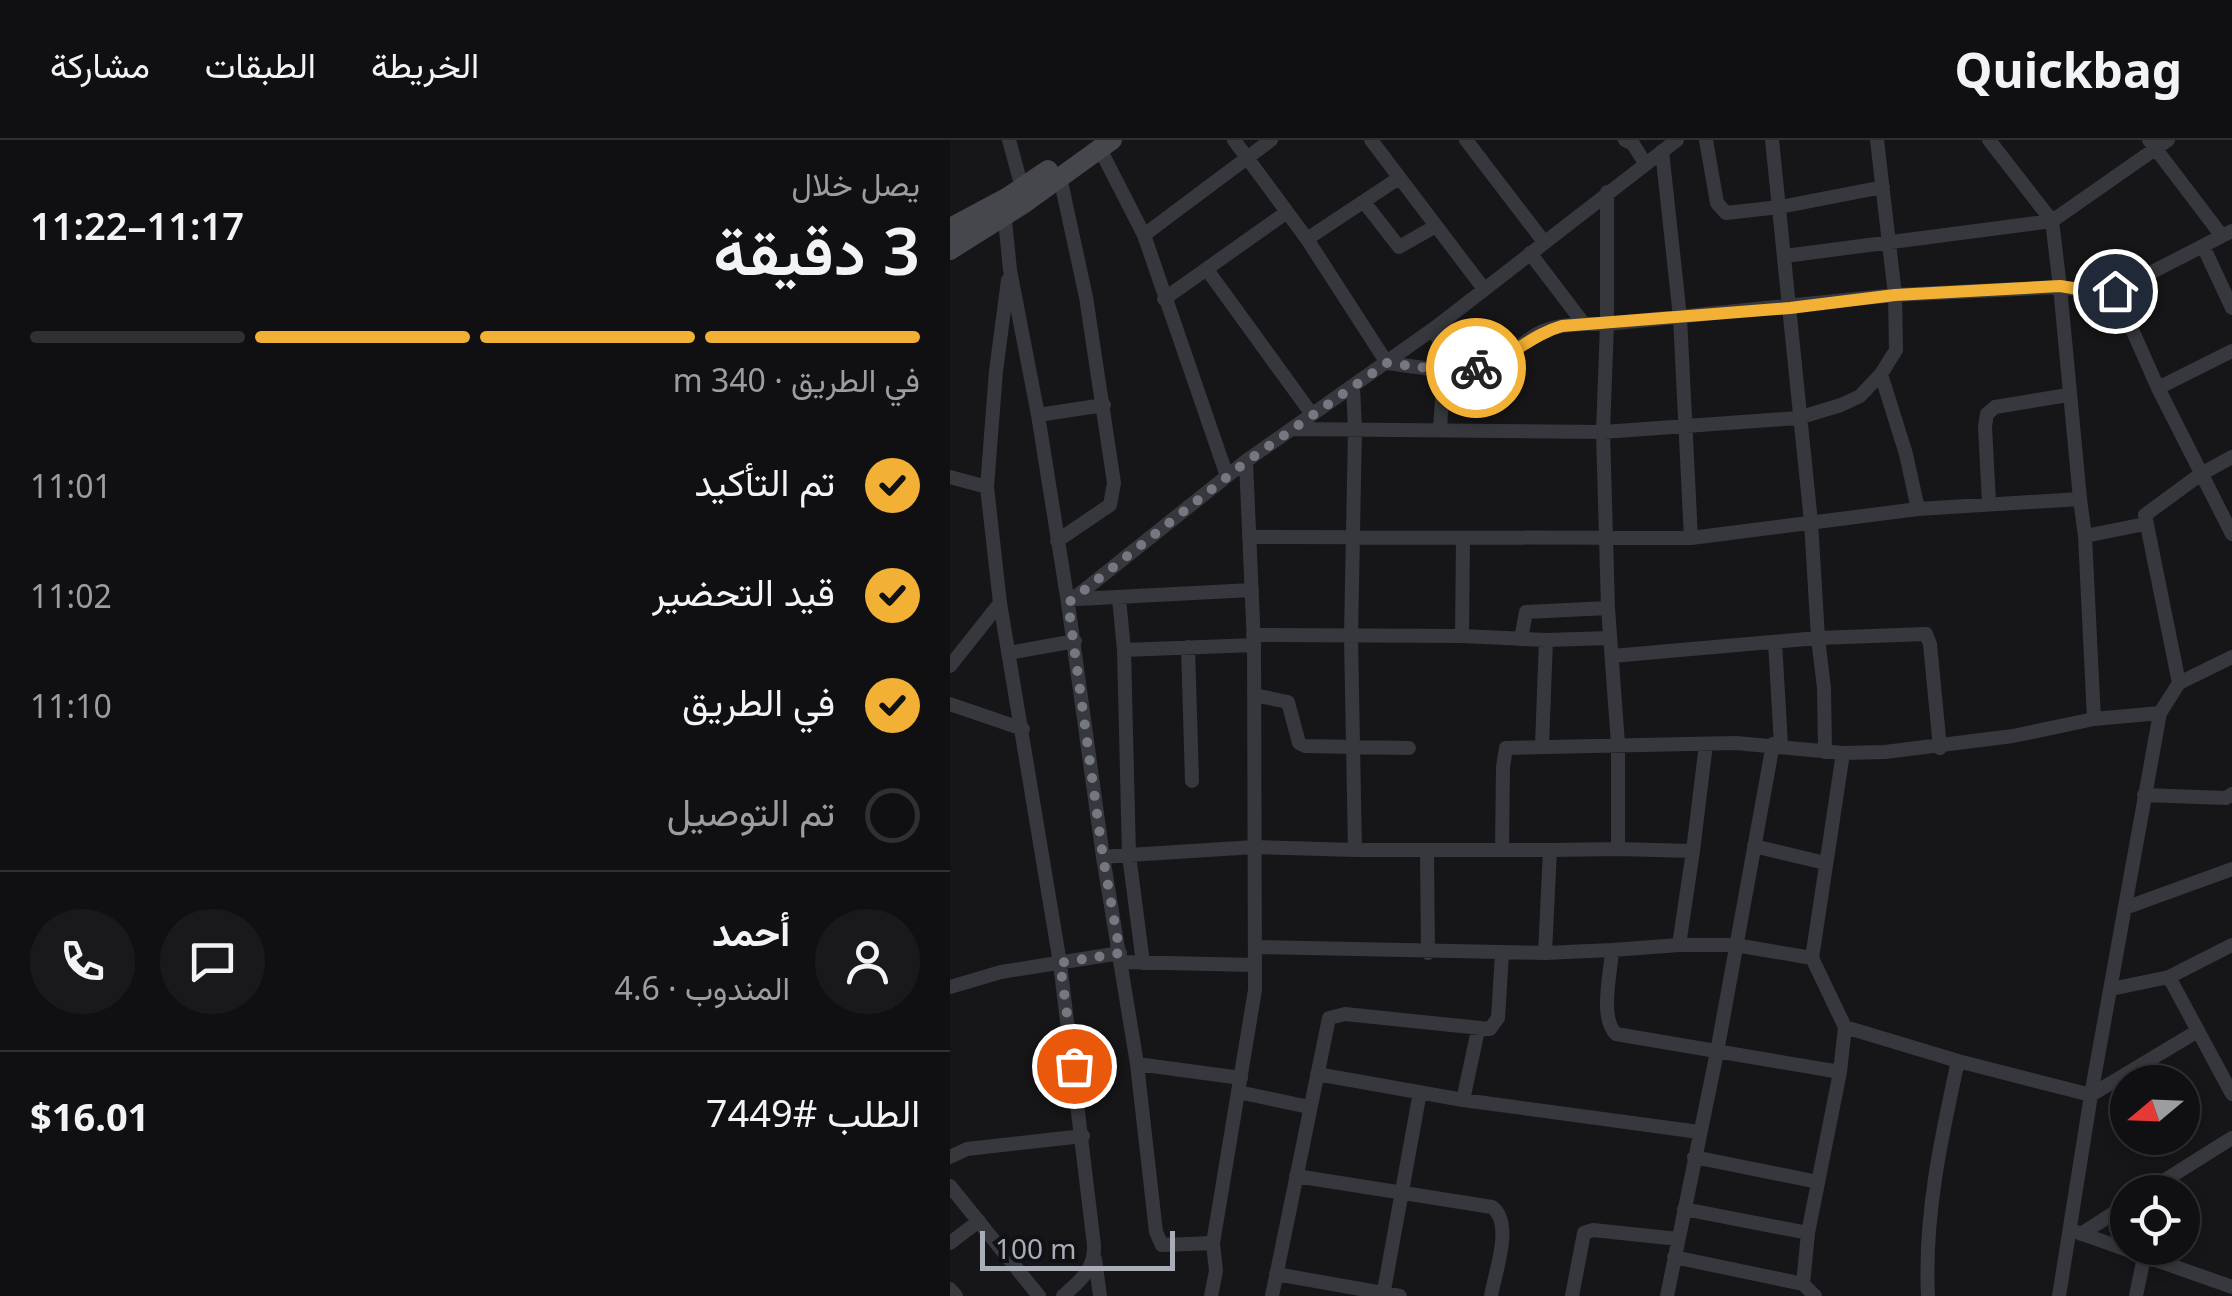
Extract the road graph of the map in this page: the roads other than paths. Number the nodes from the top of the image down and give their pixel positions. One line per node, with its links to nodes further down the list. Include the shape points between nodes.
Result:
1 (1009, 140): 21 (street)
2 (1234, 140): 16 (street)
3 (1271, 140): 16 (street)
4 (1371, 140): 19 (street)
5 (1488, 140): 14 (street)
6 (1625, 140): 17 (street)
7 (1677, 140): 15 (street)
8 (1706, 140): 24 (street, via 1720,208 1734,215)
9 (1772, 140): 24 (street)
10 (1877, 140): 20 (street)
11 (1989, 140): 27 (street)
12 (1101, 143): 18 (main road); 21 (main road); 31 (street)
13 (2158, 143): 27 (street); 30 (street)
14 (1470, 145): 33 (street)
15 (1662, 152): 17 (street); 48 (street)
16 (1247, 158): 26 (street); 31 (street)
17 (1645, 163): 22 (street)
18 (1060, 178): 25 (main road); 59 (street)
19 (1400, 178): 23 (street); 28 (street)
20 (1883, 187): 24 (street); 34 (street)
21 (1022, 188): 25 (main road)
22 (1607, 192): 33 (street); 50 (street)
23 (1364, 202): 28 (street, via 1399,247); 32 (street)
24 (1780, 207): 38 (street)
25 (1003, 208): 29 (main road); 36 (main road); 39 (street)
26 (1287, 212): 32 (street); 40 (street)
27 (2052, 221): 34 (street); 41 (street)
28 (1436, 226): 42 (street)
29 (950, 228)
30 (2227, 234): 35 (street)
31 (1144, 236): 45 (street)
32 (1307, 239): 53 (street)
33 (1544, 242): 37 (street)
34 (1890, 244): 38 (street); 44 (street)
35 (2203, 246): 43 (street); 47 (street)
36 (950, 250)
37 (1530, 253): 42 (street); 49 (street)
38 (1785, 256): 46 (street)
39 (1010, 270): 61 (street); 73 (street)
40 (1208, 270): 45 (street); 60 (street)
41 (2060, 286): 43 (street); 44 (street); 58 (street)
42 (1484, 289): 51 (street)
43 (2115, 291): 57 (street)
44 (1895, 295): 46 (street); 55 (street, via 1896,350)
45 (1164, 299): 71 (street)
46 (1790, 308): 48 (street); 62 (street)
47 (2232, 308)
48 (1680, 317): 50 (street); 63 (street)
49 (1584, 324): 50 (street); 54 (street, via 1540,332 1491,364)
50 (1607, 324): 67 (street)
51 (1436, 326): 53 (street); 54 (street)
52 (2232, 350): 57 (street)
53 (1387, 363): 54 (street); 56 (street)
54 (1444, 370): 65 (street)
55 (1881, 374): 62 (street, via 1850,400); 76 (street)
56 (1353, 386): 60 (street); 66 (street)
57 (2158, 388): 70 (street)
58 (2068, 395): 74 (street); 75 (street, via 1987,414)
59 (1104, 405): 61 (street); 86 (street, via 1113,499)
60 (1311, 413): 64 (street)
61 (1038, 415): 86 (street)
62 (1798, 418): 63 (street); 77 (street)
63 (1685, 426): 67 (street); 85 (street)
64 (1293, 428): 66 (street); 69 (street)
65 (1440, 428): 66 (street); 67 (street)
66 (1355, 429): 80 (street)
67 (1603, 432): 84 (street)
68 (2232, 457): 70 (street)
69 (1246, 462): 71 (street); 82 (street)
70 (2201, 474): 78 (street, via 2144,514); 79 (street)
71 (1227, 476): 89 (street)
72 (950, 477): 73 (street)
73 (988, 487): 90 (street)
74 (2080, 499): 75 (street); 81 (street)
75 (1990, 503): 76 (street)
76 (1918, 509): 77 (street)
77 (1811, 522): 85 (street); 95 (street)
78 (2145, 524): 81 (street); 107 (street)
79 (2232, 534)
80 (1353, 536): 82 (street); 83 (street); 92 (street)
81 (2085, 536): 111 (street)
82 (1249, 537): 87 (street)
83 (1462, 538): 84 (street); 93 (street)
84 (1608, 538): 85 (street); 91 (street)
85 (1691, 538)
86 (1057, 541): 89 (street)
87 (1252, 590): 88 (street); 97 (street)
88 (1119, 598): 89 (street); 102 (street)
89 (1072, 601): 99 (street)
90 (1000, 603): 103 (street); 106 (street)
91 (1608, 608): 94 (street); 96 (street, via 1526,612)
92 (1351, 636): 93 (street); 97 (street); 117 (street)
93 (1462, 636): 96 (street)
94 (1610, 638): 98 (street); 104 (street)
95 (1818, 638): 100 (street); 119 (street, via 1926,634); 120 (street)
96 (1521, 639): 98 (street)
97 (1254, 640): 101 (street); 108 (street)
98 (1546, 640): 115 (street)
99 (1075, 641): 103 (street); 134 (street)
100 (1775, 642): 104 (street); 116 (street)
101 (1188, 646): 102 (street); 122 (street)
102 (1124, 650): 133 (street)
103 (1009, 653): 112 (street)
104 (1612, 656): 113 (street)
105 (2232, 657): 107 (street)
106 (950, 666)
107 (2174, 689): 110 (street)
108 (1254, 696): 117 (street, via 1288,702 1299,743); 126 (street)
109 (950, 704): 112 (street)
110 (2160, 713): 111 (street); 124 (street)
111 (2094, 719): 119 (street)
112 (1022, 729): 148 (street)
113 (1618, 744): 114 (street); 115 (street); 127 (street)
114 (1706, 744): 116 (street); 131 (street)
115 (1542, 745): 129 (street, via 1506,748 1503,754)
116 (1777, 745): 120 (street); 125 (street)
117 (1354, 746): 118 (street); 128 (street)
118 (1409, 748)
119 (1940, 748): 121 (street)
120 (1825, 752): 121 (street)
121 (1843, 754): 135 (street)
122 (1192, 781)
123 (2232, 794): 124 (street)
124 (2144, 796): 137 (street)
125 (1754, 846): 135 (street); 139 (street)
126 (1255, 847): 128 (street); 133 (street); 141 (street)
127 (1618, 849): 130 (street); 131 (street)
128 (1355, 850): 132 (street)
129 (1502, 850): 130 (street); 132 (street)
130 (1550, 850): 145 (street)
131 (1692, 851): 138 (street)
132 (1428, 852): 144 (street)
133 (1129, 856): 134 (street); 149 (street)
134 (1103, 857): 146 (street)
135 (1825, 863): 147 (street)
136 (2232, 869): 137 (street)
137 (2125, 908): 153 (street)
138 (1679, 944): 139 (street); 142 (street)
139 (1736, 944): 147 (street); 157 (street)
140 (2232, 945): 151 (street)
141 (1256, 947): 144 (street); 150 (street)
142 (1612, 950): 145 (street); 157 (street, via 1608,1016 1616,1034)
143 (1502, 952): 144 (street); 145 (street); 155 (street, via 1498,1018 1490,1029)
144 (1428, 953)
145 (1545, 953)
146 (1121, 957): 148 (street); 149 (street); 159 (street)
147 (1812, 958): 154 (street)
148 (1060, 963): 152 (street); 170 (street)
149 (1143, 963): 150 (street)
150 (1255, 965): 163 (street)
151 (2168, 976): 153 (street); 156 (street)
152 (950, 987)
153 (2111, 990): 166 (street)
154 (1845, 1027): 158 (street); 161 (street)
155 (1478, 1030): 162 (street, via 1334,1014); 167 (street)
156 (2196, 1032): 160 (street); 166 (street)
157 (1717, 1052): 161 (street); 169 (street)
158 (1958, 1061): 166 (street); 207 (street, via 1935,1167)
159 (1136, 1064): 163 (street); 186 (street, via 1156,1232 1162,1246)
160 (2226, 1068): 165 (street)
161 (1840, 1072): 176 (street)
162 (1317, 1074): 164 (street); 168 (street)
163 (1240, 1085): 168 (street); 186 (street)
164 (1420, 1092): 167 (street); 178 (street)
165 (2232, 1094)
166 (2091, 1095): 182 (street)
167 (1463, 1100): 169 (street)
168 (1309, 1107): 175 (street)
169 (1699, 1132): 172 (street)
170 (1083, 1136): 173 (street, via 967,1149); 189 (street)
171 (2232, 1138): 174 (street)
172 (1694, 1156): 176 (street); 179 (street)
173 (950, 1158)
174 (2173, 1175)
175 (1296, 1176): 178 (street); 192 (street)
176 (1818, 1182): 183 (street)
177 (950, 1186): 181 (street)
178 (1404, 1191): 196 (street); 203 (street, via 1500,1212)
179 (1684, 1209): 183 (street); 184 (street)
180 (2110, 1214): 182 (street)
181 (979, 1221): 185 (street); 198 (street)
182 (2076, 1232): 187 (street); 208 (street)
183 (1808, 1233): 193 (street)
184 (1678, 1239): 188 (street); 204 (street, via 1584,1233)
185 (950, 1243)
186 (1213, 1244): 201 (street)
187 (2110, 1244)
188 (1674, 1257): 193 (street); 205 (street)
189 (1094, 1259): 199 (street); 200 (street)
190 (2142, 1265): 209 (street)
191 (2167, 1265): 210 (street, via 2232,1287)
192 (1276, 1274): 195 (street); 202 (street)
193 (1803, 1284): 206 (street)
194 (950, 1289): 197 (street)
195 (1327, 1290): 196 (street)
196 (1389, 1295)
197 (956, 1296)
198 (1039, 1296)
199 (1063, 1296)
200 (1100, 1296)
201 (1212, 1296)
202 (1272, 1296)
203 (1491, 1296)
204 (1572, 1296)
205 (1667, 1296)
206 (1815, 1296)
207 (1928, 1296)
208 (2059, 1296)
209 (2136, 1296)
210 (2226, 1296)

